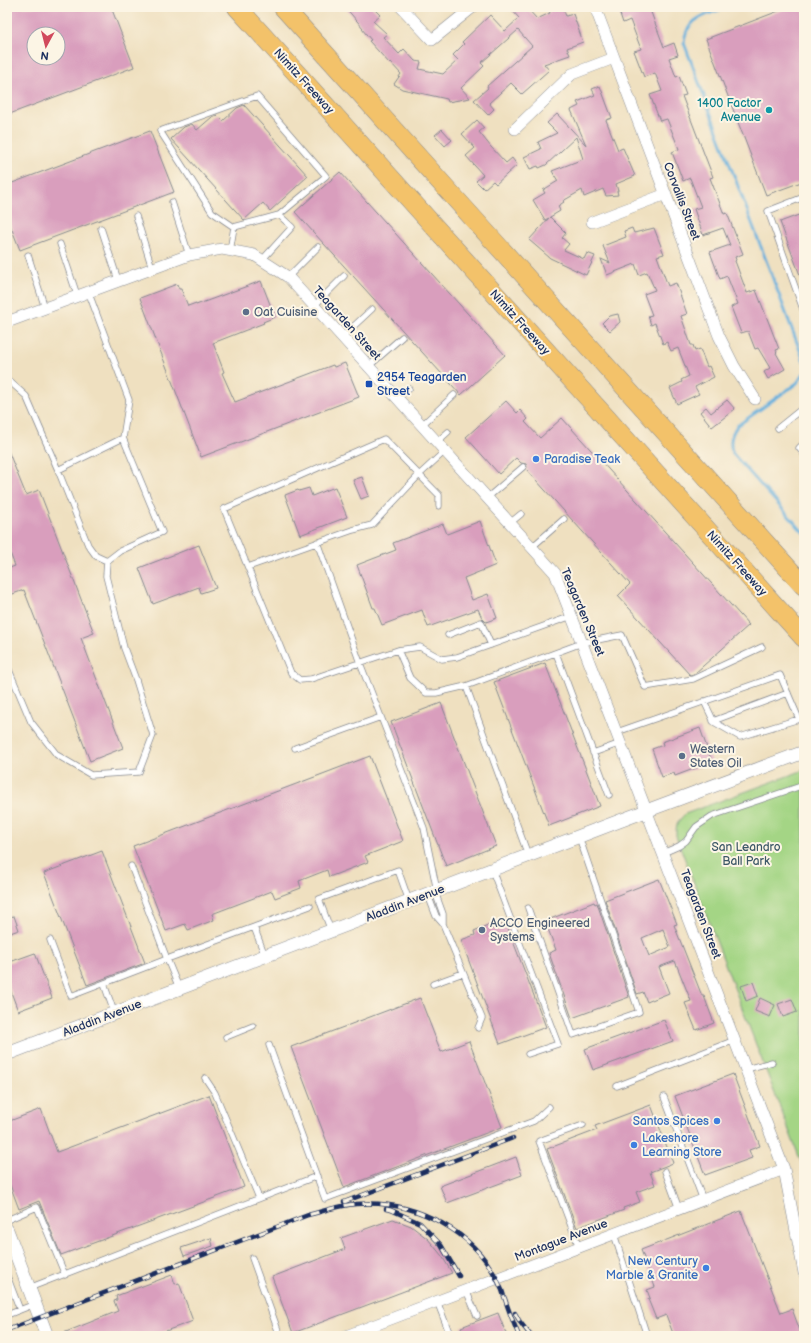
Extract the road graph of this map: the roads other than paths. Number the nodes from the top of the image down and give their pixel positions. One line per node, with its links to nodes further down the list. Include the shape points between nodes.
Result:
1 (237, 7): 65 (highway, Nimitz Freeway)
2 (283, 7): 62 (highway)
3 (401, 7): 4 (street, via 432,40)
4 (473, 7)
5 (595, 7): 6 (street, Corvallis Street)
6 (614, 58): 7 (street, via 572,74); 8 (street, Corvallis Street)
7 (515, 129)
8 (666, 194): 13 (street); 40 (street, Corvallis Street, via 726,352)
9 (804, 197): 31 (lane, via 768,211)
10 (172, 202): 20 (lane)
11 (279, 215): 14 (lane); 14 (lane, via 326,176 257,96 160,130 212,212); 21 (lane, via 292,228)
12 (136, 216): 22 (lane)
13 (592, 222)
14 (234, 227): 18 (lane)
15 (101, 228): 25 (lane)
16 (60, 244): 27 (lane)
17 (318, 246): 24 (lane)
18 (230, 251): 20 (street, Teagarden Street, via 222,249); 21 (street, Teagarden Street, via 254,255)
19 (28, 255): 29 (lane)
20 (189, 255): 22 (street, Teagarden Street)
21 (262, 260): 24 (street, Teagarden Street)
22 (152, 268): 25 (street, Teagarden Street)
23 (344, 276): 28 (lane)
24 (288, 277): 28 (street, Teagarden Street)
25 (118, 280): 26 (street, Teagarden Street)
26 (88, 291): 27 (street, Teagarden Street); 45 (lane, via 129,400)
27 (77, 295): 29 (street, Teagarden Street)
28 (314, 306): 33 (street, Teagarden Street)
29 (45, 308): 32 (street, Teagarden Street)
30 (372, 309): 33 (lane)
31 (804, 312)
32 (7, 322)
33 (342, 337): 35 (street, Teagarden Street)
34 (402, 337): 35 (lane)
35 (369, 366): 39 (street, Teagarden Street)
36 (7, 379): 51 (lane, via 26,396)
37 (409, 389): 39 (lane)
38 (454, 396): 42 (lane)
39 (397, 398): 42 (street, Teagarden Street)
40 (755, 399)
41 (804, 407): 43 (lane)
42 (422, 425): 46 (street, Teagarden Street)
43 (778, 428)
44 (448, 432): 46 (lane)
45 (123, 438): 51 (lane); 60 (lane, via 162,532 120,551)
46 (437, 442): 48 (street, Teagarden Street)
47 (804, 443): 49 (lane, via 799,448)
48 (445, 451): 52 (lane); 53 (street, Teagarden Street)
49 (804, 454)
50 (523, 467): 53 (lane)
51 (58, 470): 60 (lane, via 88,545 96,556)
52 (419, 475): 54 (lane, via 439,495); 58 (lane, via 372,525); 61 (lane, via 384,439 224,509)
53 (487, 498): 57 (street, Teagarden Street)
54 (439, 506)
55 (521, 514): 57 (lane)
56 (564, 519): 59 (lane)
57 (510, 523): 59 (street, Teagarden Street)
58 (317, 542): 61 (lane); 71 (lane)
59 (532, 547): 63 (street, Teagarden Street, via 555,573)
60 (107, 561): 72 (lane, via 106,576 124,648 153,735 139,772 91,775 57,754 31,722)
61 (248, 567): 71 (lane, via 291,673 300,680 311,679)
62 (804, 586)
63 (572, 616): 66 (street, Teagarden Street); 67 (lane)
64 (448, 635): 67 (lane, via 481,622)
65 (804, 638)
66 (582, 643): 68 (lane, via 622,635 645,687 692,679); 70 (lane); 78 (street, Teagarden Street)
67 (491, 645): 69 (lane, via 457,657 442,658 420,647)
68 (762, 647)
69 (398, 650): 71 (lane); 73 (lane, via 410,678 426,693)
70 (556, 653): 73 (lane); 82 (lane)
71 (360, 662): 76 (lane)
72 (7, 664)
73 (466, 686): 88 (lane)
74 (788, 693): 75 (lane, via 780,675); 77 (lane); 77 (lane, via 799,719 740,737)
75 (704, 701): 77 (lane); 78 (lane)
76 (381, 717): 80 (lane); 91 (lane, via 424,828)
77 (713, 721)
78 (617, 732): 79 (street, Teagarden Street)
79 (621, 743): 82 (lane); 85 (street, Teagarden Street)
80 (295, 748)
81 (804, 752): 85 (street, Aladdin Avenue)
82 (593, 753): 84 (lane)
83 (804, 785): 87 (lane, via 712,816 696,827 686,841)
84 (609, 794)
85 (647, 810): 86 (street, Aladdin Avenue); 87 (street, Teagarden Street)
86 (579, 836): 88 (street, Aladdin Avenue); 94 (lane, via 640,1012 573,1035)
87 (663, 853): 108 (street, Teagarden Street)
88 (528, 856): 90 (street, Aladdin Avenue)
89 (131, 866): 99 (lane)
90 (492, 869): 91 (street, Aladdin Avenue); 111 (lane, via 558,1044)
91 (433, 893): 92 (street, Aladdin Avenue); 100 (lane, via 436,916)
92 (409, 902): 96 (street, Aladdin Avenue); 96 (lane, via 398,870 318,899)
93 (310, 906): 95 (lane)
94 (528, 908)
95 (254, 927): 98 (lane); 99 (lane)
96 (331, 931): 98 (street, Aladdin Avenue)
97 (50, 940): 101 (lane, via 71,996)
98 (265, 956): 103 (street, Aladdin Avenue)
99 (168, 959): 101 (lane); 103 (lane)
100 (463, 973): 102 (lane); 106 (lane, via 482,1018)
101 (104, 984): 104 (lane)
102 (433, 984)
103 (179, 989): 104 (street, Aladdin Avenue)
104 (115, 1013): 110 (street, Aladdin Avenue)
105 (253, 1026): 107 (lane)
106 (478, 1028)
107 (226, 1037)
108 (735, 1040): 113 (street, Teagarden Street); 115 (lane)
109 (269, 1045): 121 (lane)
110 (7, 1054)
111 (528, 1054)
112 (772, 1062): 113 (lane)
113 (746, 1069): 119 (street, Teagarden Street)
114 (205, 1078): 122 (lane, via 215,1093)
115 (617, 1086)
116 (664, 1097): 123 (lane)
117 (549, 1107): 121 (lane, via 534,1121 325,1199)
118 (583, 1125): 128 (lane, via 539,1141)
119 (784, 1169): 123 (street, Montague Avenue); 130 (street, Teagarden Street)
120 (665, 1171): 124 (lane)
121 (317, 1176): 122 (lane)
122 (259, 1198): 131 (lane)
123 (703, 1200): 124 (street, Montague Avenue)
124 (679, 1210): 127 (street, Montague Avenue)
125 (7, 1220): 131 (lane, via 37,1208)
126 (7, 1230): 133 (street)
127 (614, 1234): 128 (street, Montague Avenue); 144 (lane)
128 (579, 1247): 134 (street, Montague Avenue)
129 (252, 1258): 141 (lane)
130 (804, 1273)
131 (65, 1275): 133 (lane)
132 (7, 1276): 137 (lane)
133 (29, 1288): 136 (street)
134 (466, 1290): 135 (street, Montague Avenue); 139 (lane)
135 (437, 1301): 142 (street, Montague Avenue); 143 (lane, via 449,1332)
136 (35, 1304): 137 (lane); 140 (street)
137 (20, 1310): 138 (lane)
138 (7, 1315)
139 (477, 1316)
140 (47, 1336)
141 (280, 1336)
142 (346, 1336)
143 (439, 1336)
144 (647, 1336)

